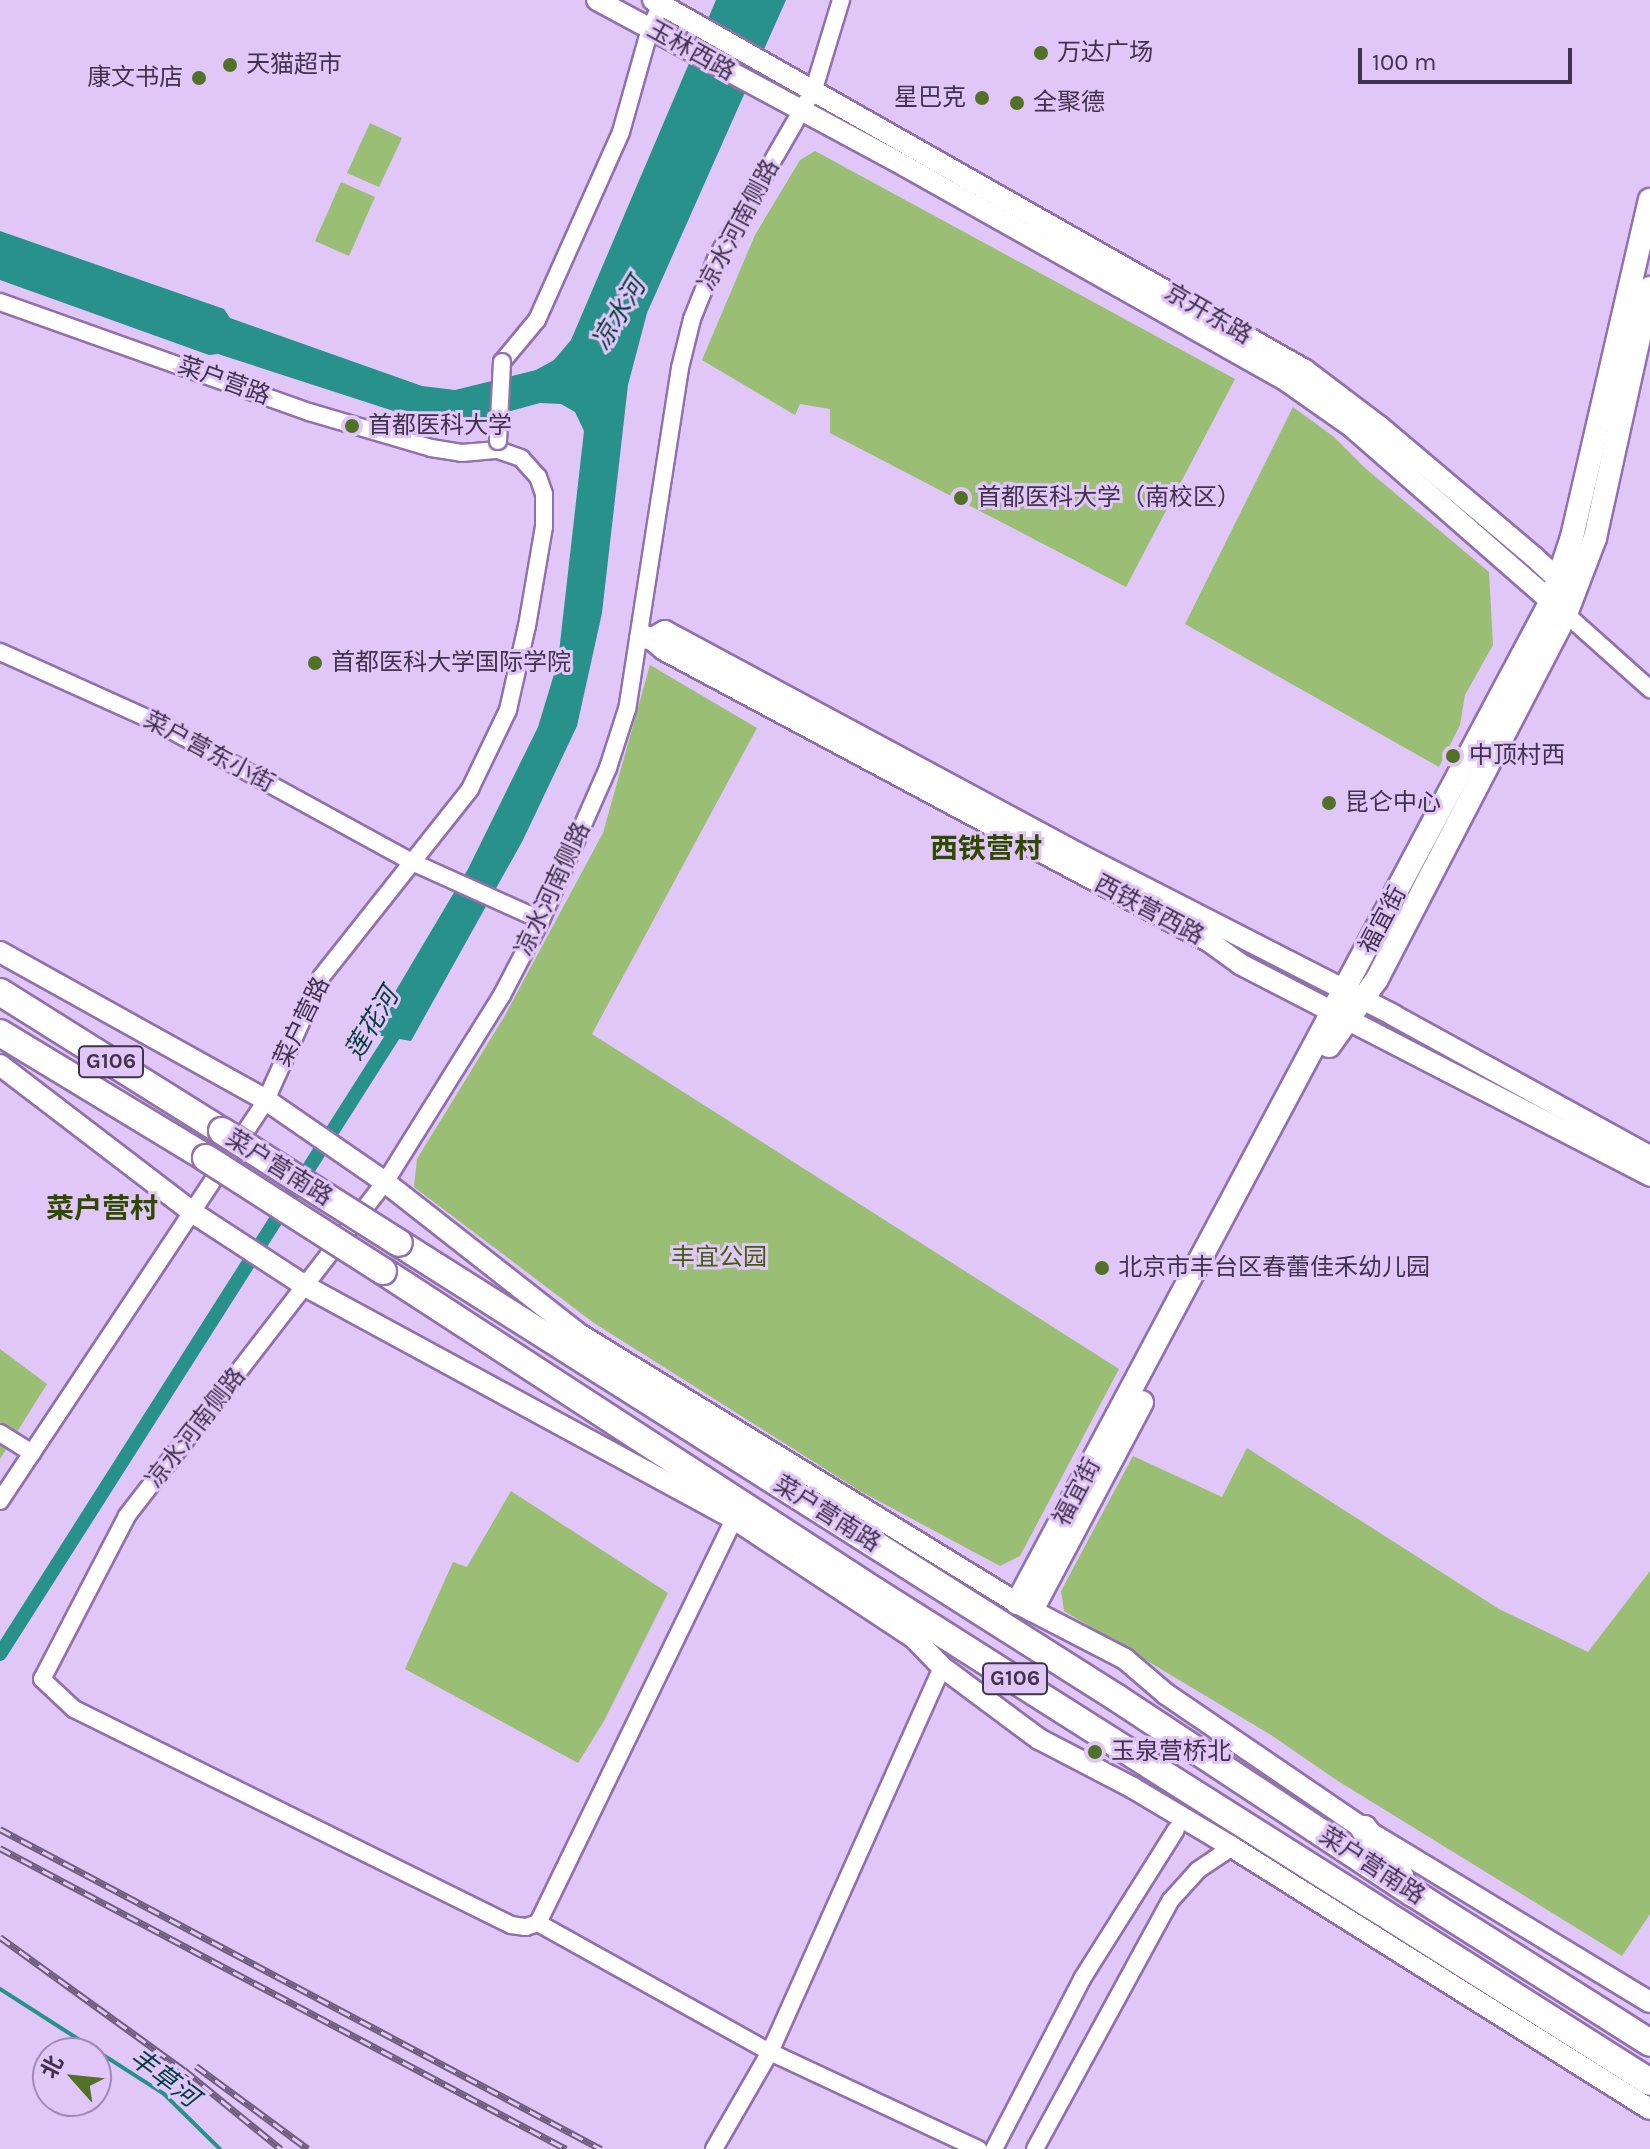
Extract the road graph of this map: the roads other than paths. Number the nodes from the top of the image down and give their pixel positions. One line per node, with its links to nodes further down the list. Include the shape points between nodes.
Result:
1 (597, 0): 4 (street, 玉林西路)
2 (841, 0): 6 (street, 凉水河南侧路)
3 (659, 1): 4 (street); 5 (street, 玉林西路)
4 (650, 29): 7 (street, 玉林西路); 11 (street, bridge, via 621,132 537,320 502,362)
5 (795, 77): 6 (street, 京开东路)
6 (814, 89): 7 (street, 凉水河南侧路); 12 (street, 京开东路, via 1305,370)
7 (793, 107): 13 (street, 京开东路, via 1322,404); 14 (street, 凉水河南侧路, via 716,259 692,319 680,368)
8 (1650, 200): 12 (main road, 福宜街)
9 (1650, 288): 13 (main road, 福宜街, via 1595,538)
10 (0, 302): 11 (street, 菜户营路, via 309,412 431,448 462,453)
11 (498, 446): 17 (street, 菜户营路, via 521,458 538,477 544,494 544,527 527,626 508,710 470,789)
12 (1559, 580): 13 (main road, 福宜街)
13 (1558, 609): 16 (street, 京开东路); 21 (main road, 福宜街, via 1377,979)
14 (644, 637): 18 (street, 凉水河南侧路, via 608,768); 21 (street, 西铁营西路, via 665,631)
15 (0, 652): 17 (street, 菜户营东小街, via 160,724)
16 (1650, 689)
17 (412, 862): 18 (street, 菜户营东小街); 24 (street, 菜户营路, via 322,976)
18 (541, 920): 27 (street, 凉水河南侧路, via 502,995)
19 (0, 952): 24 (street, 菜户营南路)
20 (0, 992): 41 (highway, 菜户营南路 / G106, bridge, via 1105,1690)
21 (1347, 1005): 25 (street, 西铁营西路); 26 (street, 西铁营西路); 35 (main road, 福宜街)
22 (0, 1033): 34 (highway, 菜户营南路 / G106, bridge, via 206,1158)
23 (0, 1065): 28 (street)
24 (266, 1100): 27 (street, 菜户营南路); 28 (street, 菜户营路)
25 (1650, 1156)
26 (1650, 1176)
27 (385, 1182): 29 (street, 凉水河南侧路); 35 (street, 菜户营南路, via 579,1334)
28 (192, 1212): 29 (street); 31 (street, 菜户营路)
29 (307, 1287): 33 (street); 42 (street, 凉水河南侧路, via 127,1516 42,1679 74,1709 511,1925)
30 (0, 1433): 31 (street)
31 (32, 1453): 32 (street, 菜户营路)
32 (0, 1501)
33 (734, 1519): 36 (street); 42 (street)
34 (875, 1591): 36 (highway); 46 (highway, 菜户营南路 / G106)
35 (1025, 1607): 38 (street, 菜户营南路, via 1125,1659 1169,1697)
36 (915, 1639): 37 (street)
37 (942, 1667): 40 (street, via 1039,1739); 45 (street)
38 (1364, 1829): 41 (highway); 43 (street, 菜户营南路)
39 (1176, 1830): 50 (street, via 1082,1979)
40 (1232, 1847): 47 (street); 51 (street, via 1198,1870 1171,1900)
41 (1413, 1893): 44 (highway, 菜户营南路 / G106)
42 (538, 1923): 45 (street)
43 (1650, 2002)
44 (1650, 2043)
45 (770, 2052): 48 (street); 49 (street)
46 (1650, 2082)
47 (1650, 2109)
48 (714, 2149)
49 (978, 2149)
50 (994, 2149)
51 (1035, 2149)

